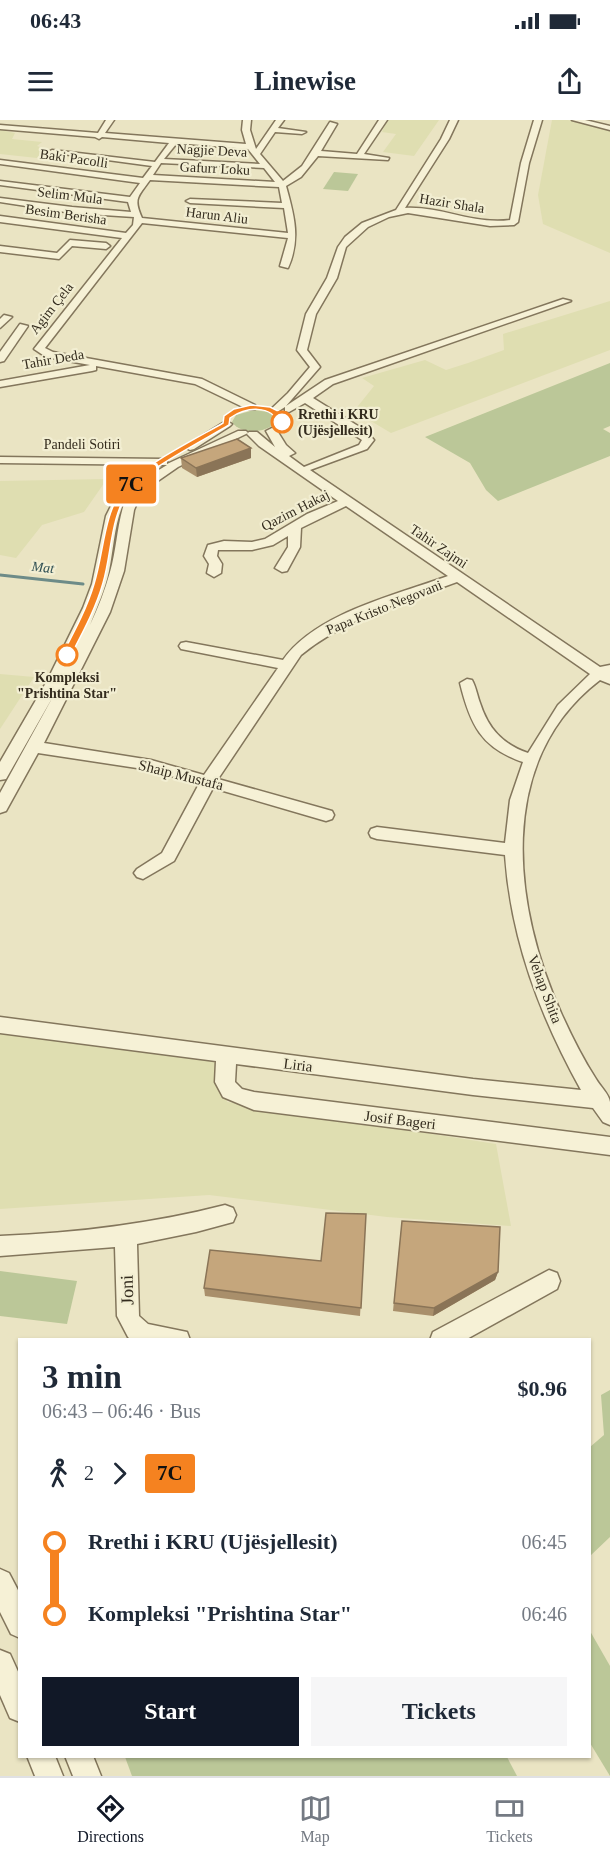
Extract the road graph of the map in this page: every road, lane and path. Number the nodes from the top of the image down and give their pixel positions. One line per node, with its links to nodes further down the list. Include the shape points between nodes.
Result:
1 (33, 120): 14 (street)
2 (110, 120): 18 (street)
3 (247, 120): 20 (street)
4 (280, 120): 15 (street)
5 (382, 120): 24 (street)
6 (454, 120): 36 (street)
7 (538, 120): 36 (street, Hazir Shala, via 514,222 481,222 415,210)
8 (576, 120): 12 (street)
9 (588, 120): 12 (street)
10 (92, 122): 17 (street)
11 (333, 124): 22 (street)
12 (610, 126)
13 (0, 127): 14 (street)
14 (27, 130): 17 (street)
15 (273, 130): 16 (street); 23 (street)
16 (302, 132)
17 (84, 135): 18 (street)
18 (99, 136): 19 (street)
19 (174, 142): 20 (street); 27 (street)
20 (250, 147): 23 (street)
21 (52, 152): 27 (street, Nagjie Deva)
22 (314, 153): 24 (street); 31 (street, via 303,170)
23 (255, 155): 28 (street)
24 (359, 156): 25 (street)
25 (385, 158)
26 (0, 162): 29 (street, Baki Pacolli)
27 (158, 162): 28 (street, Nagjie Deva); 29 (street)
28 (263, 166): 31 (street)
29 (146, 179): 31 (street, Gafurr Loku); 33 (street)
30 (0, 183): 33 (street)
31 (282, 185): 35 (street)
32 (0, 200): 37 (street, Selim Mula)
33 (132, 200): 37 (street)
34 (190, 201): 35 (street, Harun Aliu)
35 (286, 206): 39 (street)
36 (399, 211): 53 (street, Hazir Shala, via 357,231 343,246 331,279 311,314 302,350 315,367)
37 (137, 217): 39 (street, Harun Aliu); 40 (street, Agim Çela)
38 (0, 219): 40 (street, Besim Berisha)
39 (292, 235): 43 (street)
40 (128, 236): 41 (street, Agim Çela)
41 (120, 247): 42 (street, via 70,243 59,256); 47 (street, Agim Çela, via 39,349 50,355)
42 (0, 249)
43 (285, 266)
44 (566, 301): 50 (street, via 329,382)
45 (23, 326): 46 (street)
46 (0, 359)
47 (112, 365): 48 (street, Tahir Deda); 49 (street, Agim Çela, via 198,381)
48 (0, 384)
49 (210, 388): 51 (street); 52 (street, Agim Çela)
50 (305, 398): 53 (street); 58 (street, via 368,440 363,447)
51 (221, 406)
52 (251, 407): 53 (street, Agim Çela); 54 (street, via 232,412)
53 (278, 420): 55 (street); 58 (street, Tahir Zajmi, via 281,447)
54 (226, 424): 55 (street, Tahir Zajmi); 57 (street)
55 (248, 434): 59 (street, Tahir Zajmi); 68 (street, via 174,465 133,497 108,599)
56 (0, 460): 57 (street, Pandeli Sotiri)
57 (163, 462): 70 (street, via 136,480 117,502 102,571 88,612)
58 (310, 467): 66 (street, Tahir Zajmi)
59 (346, 501): 60 (street, Qazim Hakaj); 63 (street, Tahir Zajmi)
60 (294, 527): 61 (street, via 294,547); 62 (street, Qazim Hakaj, via 261,544 213,548 210,556 216,564)
61 (282, 568)
62 (214, 573)
63 (458, 577): 65 (street, Papa Kristo Negovani, via 321,632); 66 (street, Tahir Zajmi)
64 (186, 646): 65 (street)
65 (286, 665): 71 (street, Papa Kristo Negovani)
66 (607, 674): 69 (street, Vehap Shita, via 570,700)
67 (467, 683): 69 (street, via 473,708 493,742)
68 (33, 748): 71 (street, Shaip Mustafa, via 151,765); 72 (street)
69 (531, 759): 75 (street, Vehap Shita, via 516,814)
70 (0, 775)
71 (209, 780): 73 (street, Shaip Mustafa); 76 (street, Papa Kristo Negovani, via 168,857)
72 (0, 807)
73 (326, 815)
74 (377, 833): 75 (street)
75 (514, 850): 79 (street, Vehap Shita, via 520,908 540,981)
76 (142, 873)
77 (0, 1025): 78 (street, Liria)
78 (227, 1056): 79 (street, Liria); 81 (street, Josif Bageri, via 225,1084 234,1096 254,1101)
79 (597, 1100): 80 (street, Vehap Shita)
80 (610, 1116)
81 (610, 1146)
82 (225, 1215): 83 (street)
83 (126, 1238): 84 (street); 86 (street, Joni, via 131,1325 136,1332)
84 (0, 1246)
85 (549, 1281): 87 (street)
86 (165, 1338)
87 (445, 1338)
88 (0, 1582): 89 (street)
89 (18, 1621)
90 (0, 1664): 91 (street)
91 (18, 1704)
92 (42, 1758): 94 (street)
93 (80, 1758): 95 (street)
94 (49, 1776)
95 (87, 1776)

